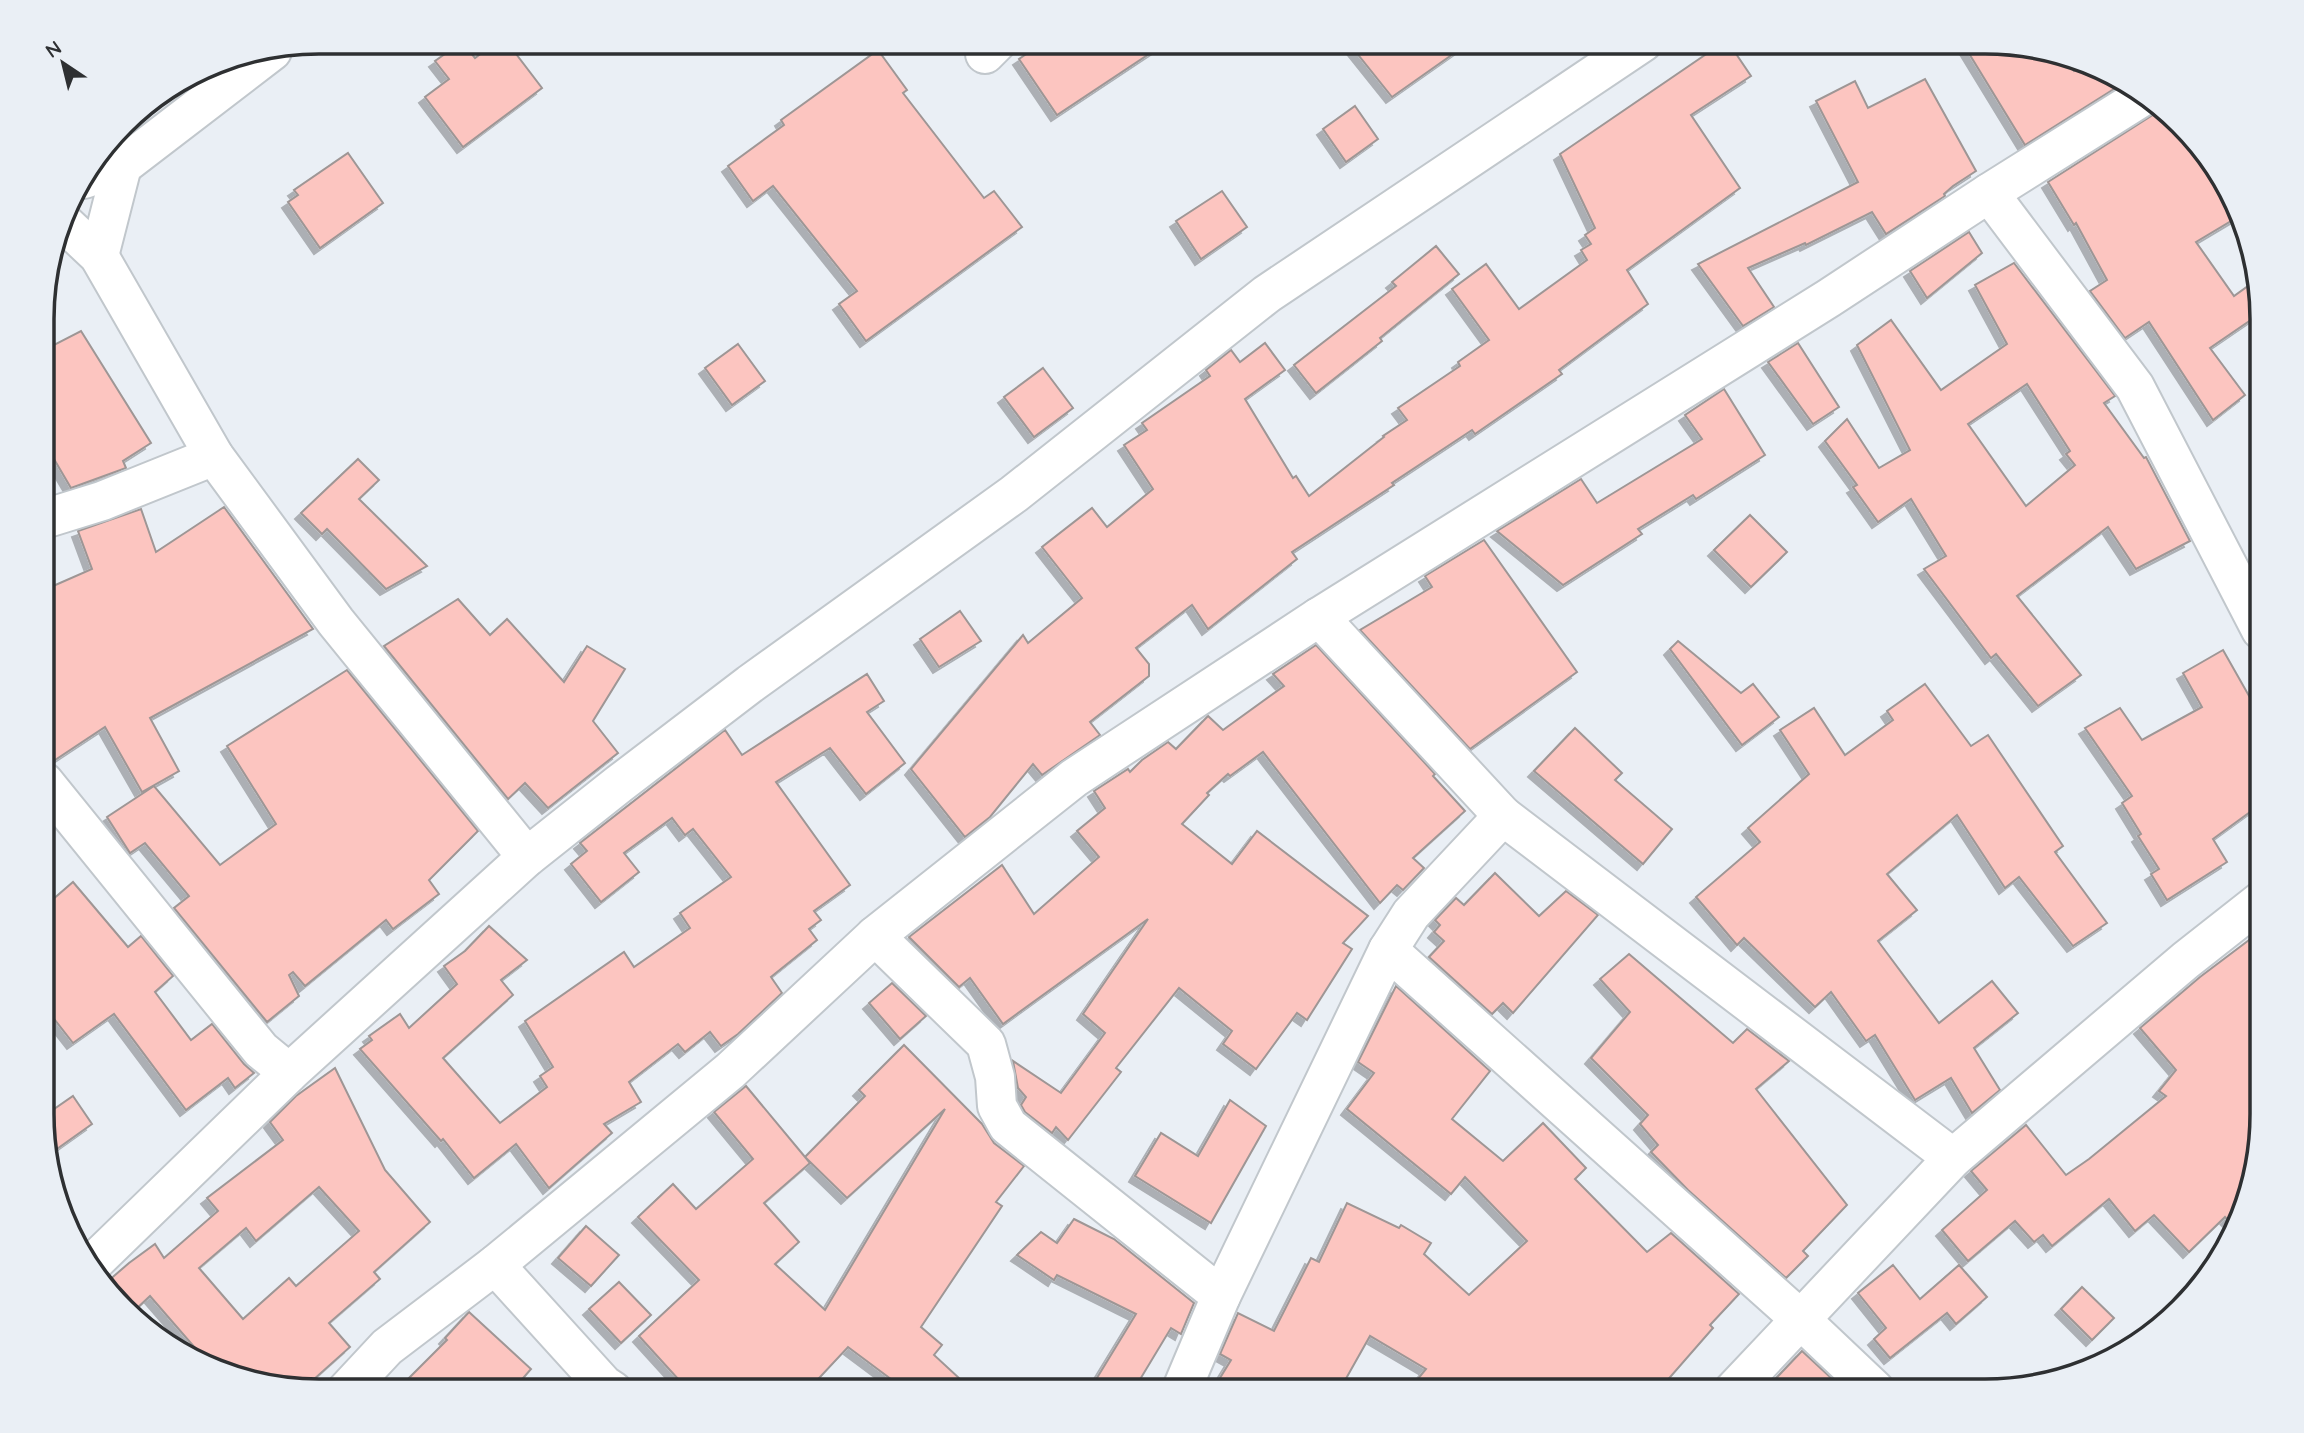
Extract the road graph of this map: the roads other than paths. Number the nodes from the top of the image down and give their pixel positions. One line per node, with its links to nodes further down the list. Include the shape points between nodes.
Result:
1 (1625, 54): 15 (street, via 1267,294 1014,494 750,684)
2 (259, 61): 4 (street)
3 (2135, 101): 6 (street)
4 (122, 166): 5 (street); 8 (street)
5 (98, 174)
6 (1989, 193): 11 (street, via 2135,387); 12 (street)
7 (70, 229): 8 (street)
8 (99, 256): 9 (street)
9 (214, 456): 10 (street, via 102,502); 15 (street, via 336,622)
10 (54, 516)
11 (2250, 609)
12 (1319, 617): 14 (street); 17 (street, via 1074,778)
13 (54, 794): 19 (street, via 261,1050)
14 (1503, 816): 18 (street, via 1410,914); 20 (street)
15 (527, 857): 19 (street)
16 (2250, 910): 20 (street)
17 (875, 936): 22 (street, via 730,1071); 23 (street, via 986,1044 997,1106 1008,1126)
18 (1388, 950): 23 (street); 24 (street)
19 (289, 1073): 21 (street)
20 (1954, 1158): 24 (street)
21 (98, 1259)
22 (495, 1265): 25 (street, via 387,1347); 26 (street)
23 (1220, 1296): 27 (street)
24 (1800, 1319): 28 (street); 29 (street)
25 (357, 1379)
26 (599, 1379)
27 (1186, 1379)
28 (1745, 1379)
29 (1862, 1379)

